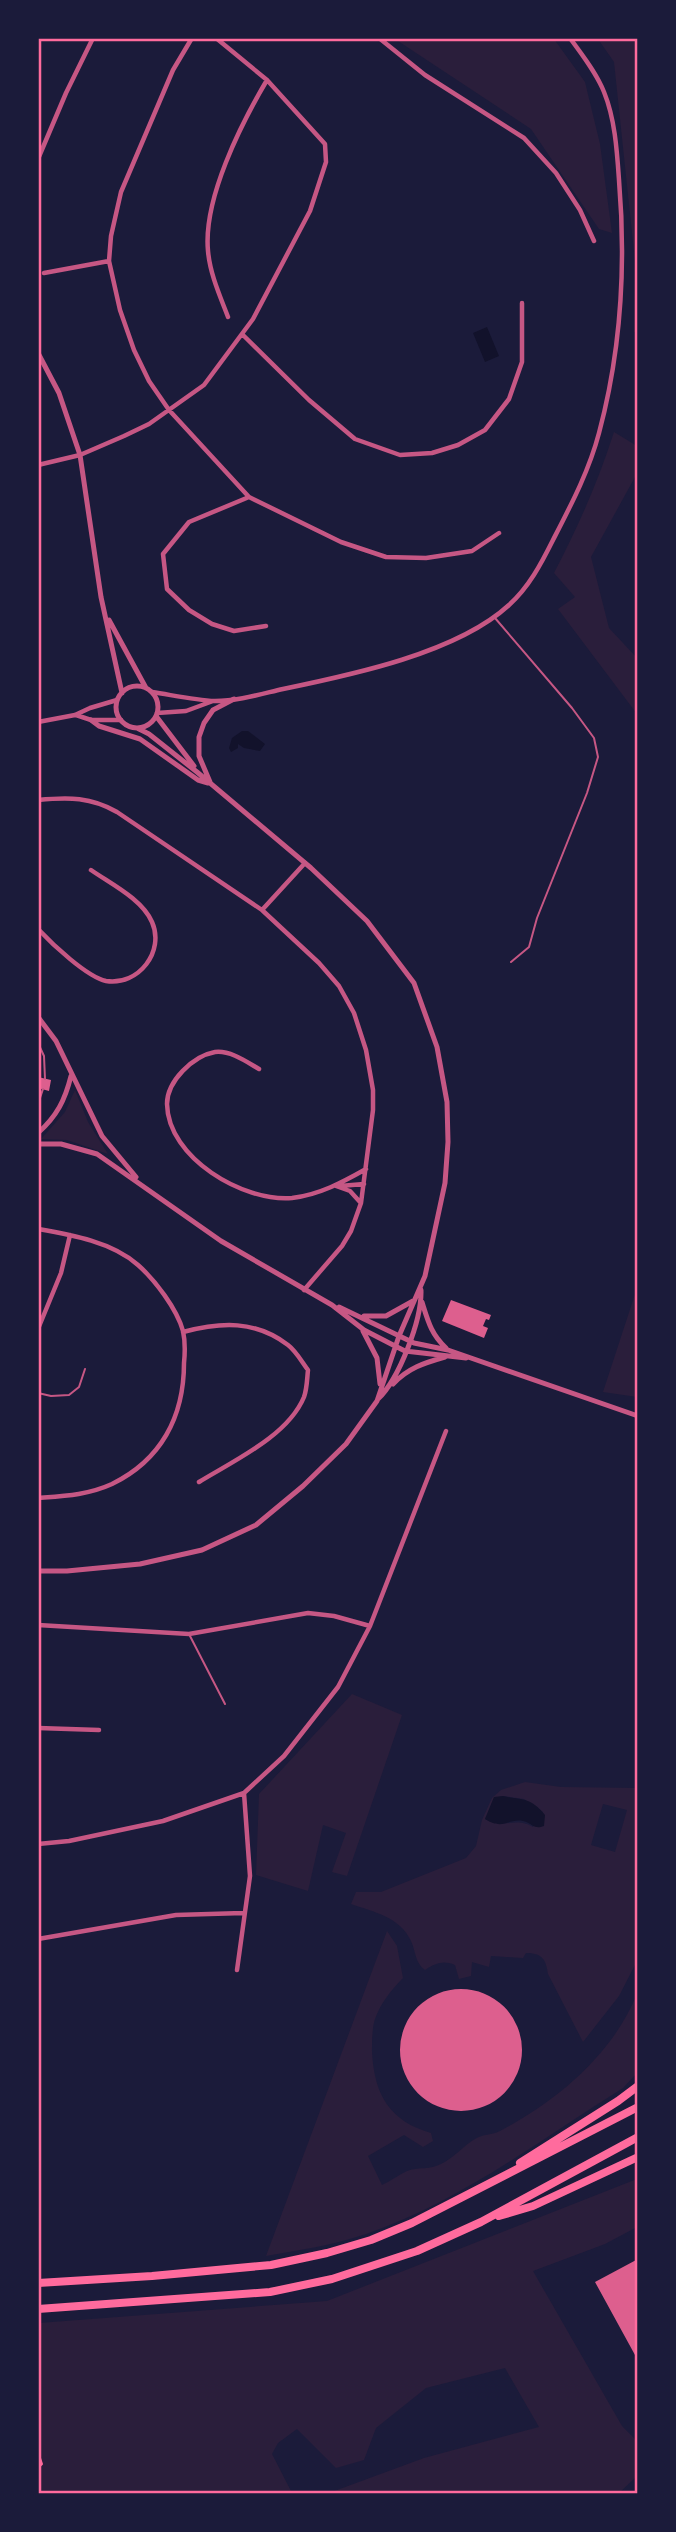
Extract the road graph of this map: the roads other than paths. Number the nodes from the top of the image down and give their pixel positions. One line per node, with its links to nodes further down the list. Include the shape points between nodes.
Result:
1 (93, 38): 7 (street)
2 (192, 38): 9 (street, via 173,70 121,192)
3 (216, 38): 6 (street)
4 (379, 38): 8 (street, via 425,75 524,138 556,173)
5 (570, 38): 21 (street, via 604,93 617,153 621,293 612,377 582,485 538,570)
6 (267, 80): 12 (street, via 230,154 208,231 216,287); 13 (street, via 325,144 326,162 310,211)
7 (38, 159)
8 (594, 242)
9 (109, 261): 10 (street); 15 (street, via 134,350)
10 (44, 273)
11 (522, 303): 13 (street, via 522,362 509,399 485,430 432,453 400,455 355,439)
12 (228, 317)
13 (243, 335): 15 (street, via 204,385)
14 (38, 353): 16 (street)
15 (169, 410): 16 (street); 18 (street)
16 (80, 455): 17 (street); 20 (street)
17 (38, 465)
18 (249, 497): 19 (street, via 341,542 386,558 472,551); 22 (street, via 189,522 163,554 167,589 212,624 234,631)
19 (499, 533)
20 (105, 613): 23 (street); 25 (street)
21 (495, 618): 26 (street, via 407,658); 42 (lane, via 572,708 594,738 598,757 529,947)
22 (266, 626)
23 (146, 688): 24 (street); 25 (street, via 133,686)
24 (152, 692): 28 (street); 30 (street)
25 (122, 693): 27 (street)
26 (234, 699): 28 (street); 36 (street, via 213,710 199,737 200,756)
27 (117, 700): 29 (street); 32 (street)
28 (214, 701): 30 (street)
29 (75, 715): 31 (street); 33 (street)
30 (156, 715): 34 (street, via 148,725); 35 (street)
31 (92, 720): 32 (street); 36 (street, via 140,739 198,780)
32 (121, 720): 34 (street)
33 (38, 722)
34 (137, 728): 35 (street)
35 (197, 772): 36 (street)
36 (211, 784): 38 (street)
37 (38, 800): 40 (street, via 71,797 102,803)
38 (305, 863): 40 (street); 60 (street, via 367,921 414,983 437,1047 447,1102 448,1142 445,1184)
39 (91, 870): 41 (street, via 139,904 152,921 157,944 151,959 128,978 106,981 87,972)
40 (262, 910): 52 (street, via 319,963 354,1013 373,1090)
41 (38, 929)
42 (511, 962)
43 (38, 1017): 46 (street, via 56,1041)
44 (38, 1043): 47 (lane)
45 (259, 1069): 55 (street, via 239,1056 216,1052 180,1073 167,1104 178,1137 208,1170 249,1193 295,1198)
46 (71, 1076): 50 (street, via 59,1110); 53 (street, via 102,1136)
47 (45, 1079)
48 (43, 1089): 49 (lane)
49 (38, 1104)
50 (38, 1133)
51 (38, 1144): 53 (street, via 61,1144 97,1154)
52 (366, 1169): 54 (street); 55 (street)
53 (142, 1184): 59 (street, via 221,1241)
54 (364, 1184): 55 (street); 56 (street)
55 (336, 1186): 56 (street, via 350,1191)
56 (361, 1203): 59 (street, via 342,1246)
57 (38, 1229): 58 (street)
58 (71, 1235): 64 (street); 65 (street, via 112,1248 138,1265 171,1304)
59 (304, 1290): 61 (street)
60 (419, 1299): 62 (street, via 386,1316); 66 (street); 67 (street, via 419,1317); 70 (street, via 430,1329)
61 (332, 1305): 62 (street); 63 (street)
62 (361, 1316): 66 (street)
63 (356, 1322): 68 (street); 72 (street, via 373,1347)
64 (38, 1329)
65 (183, 1332): 78 (street, via 228,1323 256,1328 289,1345 308,1370 305,1396 291,1420); 79 (street, via 184,1391 170,1431 142,1465 112,1484 84,1494)
66 (399, 1336): 67 (street); 68 (street)
67 (409, 1340): 69 (street); 70 (street)
68 (395, 1346): 69 (street); 72 (street)
69 (405, 1350): 70 (street); 73 (street)
70 (448, 1353): 73 (street, via 402,1374); 76 (street)
71 (85, 1368): 74 (lane, via 79,1387 69,1395)
72 (380, 1387): 75 (street)
73 (388, 1389): 75 (street)
74 (38, 1393)
75 (377, 1401): 80 (street, via 346,1444 256,1525 202,1550 140,1564)
76 (638, 1416)
77 (446, 1431): 82 (street)
78 (199, 1482)
79 (38, 1499)
80 (38, 1570)
81 (38, 1625): 83 (street)
82 (370, 1626): 83 (street, via 308,1613); 87 (street, via 338,1687 293,1746)
83 (189, 1634): 84 (lane)
84 (225, 1704)
85 (38, 1728): 86 (street)
86 (99, 1730)
87 (244, 1793): 88 (street, via 163,1821); 89 (street, via 250,1876)
88 (38, 1844)
89 (243, 1913): 90 (street, via 163,1917); 91 (street)
90 (38, 1939)
91 (237, 1970)
92 (638, 2086): 96 (highway)
93 (638, 2107): 96 (highway)
94 (638, 2137): 97 (highway)
95 (638, 2157): 97 (highway, via 533,2206)
96 (455, 2202): 98 (highway, via 371,2239 271,2265)
97 (481, 2222): 99 (highway, via 417,2251 270,2292)
98 (38, 2283)
99 (38, 2309)

